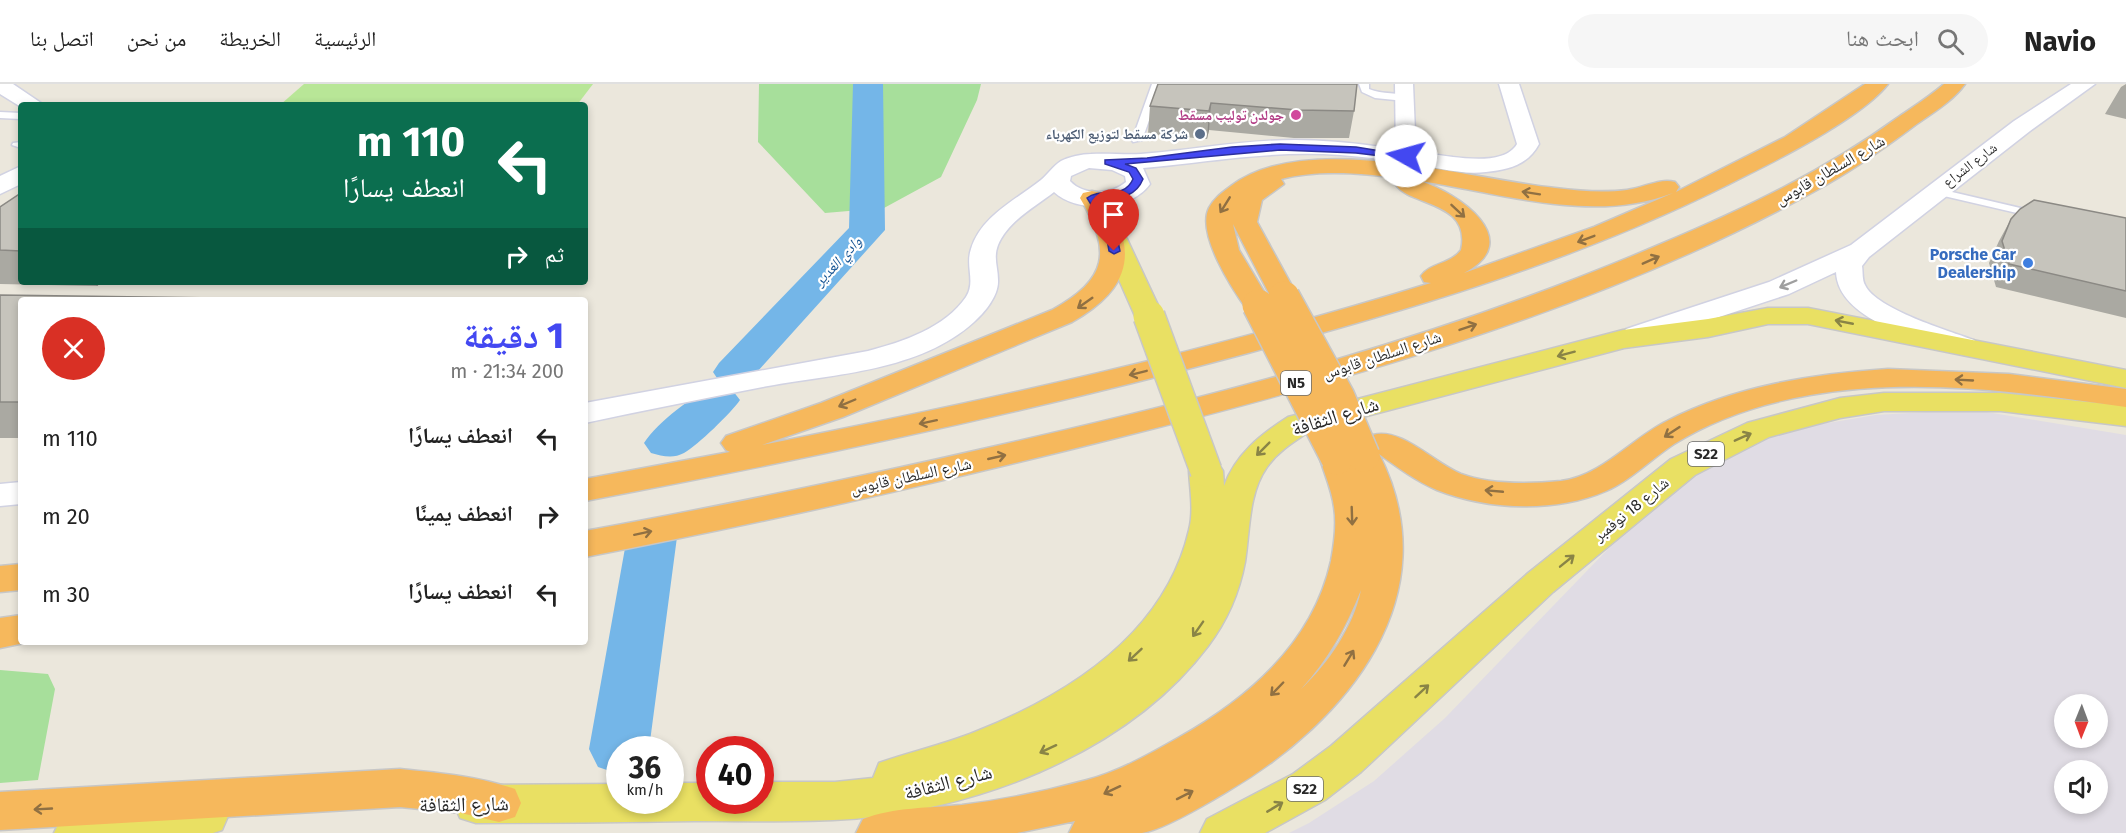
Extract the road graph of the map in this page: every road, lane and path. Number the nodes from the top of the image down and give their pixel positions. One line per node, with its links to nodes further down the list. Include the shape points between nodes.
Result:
1 (1157, 84): 14 (lane)
2 (1364, 84): 9 (lane, via 1370,94)
3 (1509, 84): 15 (street, via 1528,144 1523,153 1510,161 1480,165)
4 (1525, 84): 19 (street, via 1543,152 1532,163 1512,170 1470,172 1356,157 1260,155 1190,164)
5 (1878, 84): 11 (highway)
6 (1955, 84): 39 (highway, شارع السلطان قابوس / N5, one-way to 6, via 1121,429 1262,393 1373,359 1618,273 1736,221 1867,152)
7 (2085, 84): 21 (street, شارع الشراع)
8 (0, 85): 10 (street)
9 (1405, 91): 15 (street)
10 (28, 102)
11 (1845, 111): 27 (highway, one-way to 27, via 1664,188 1626,199 1544,195 1403,170 1355,166 1314,166 1274,172 1241,186 1220,211 1225,245); 30 (highway, one-way to 30, via 1746,167 1586,239 1390,306)
12 (0, 115): 13 (lane)
13 (18, 116)
14 (1137, 140)
15 (1406, 156): 16 (street, via 1280,147)
16 (1108, 162): 18 (street, via 1080,163); 19 (street, via 1132,170)
17 (18, 175): 20 (street)
18 (1058, 177): 22 (street, via 1060,186); 26 (street, via 1012,211 993,231 980,265)
19 (1138, 184): 22 (street, via 1121,195)
20 (0, 187)
21 (1935, 191): 23 (lane); 25 (street, شارع الشراع)
22 (1087, 197): 24 (highway, via 1104,216); 26 (street, via 1046,204 1020,219 1000,242 992,266)
23 (2049, 218)
24 (1114, 239): 36 (highway, one-way to 36, via 1108,277 1093,297 1074,310 832,410); 44 (main road, one-way to 44, bridge, via 1149,316 1206,471 1206,532 1193,575 1164,623 1143,647 1091,691 1027,728 954,758 867,782)
25 (1860, 251): 28 (street, شارع الشراع, one-way to 28, via 1741,302); 29 (street, via 1849,266 1851,287 1865,302)
26 (984, 274): 33 (street, via 982,292 971,309 949,328 918,345)
27 (1271, 301): 30 (highway, one-way to 30, via 1244,222 1245,210 1254,194 1267,185 1319,174 1380,178 1436,195 1474,229 1476,246 1470,258 1458,266); 35 (highway, bridge); 35 (highway, bridge, via 1339,398)
28 (1623, 339): 29 (main road, one-way to 28, via 1830,319 1787,315); 46 (main road, شارع الثقافة, one-way to 46, via 1299,424 1281,433 1265,445 1243,474 1219,592 1198,628 1170,664 1134,698 1065,742 981,776 885,797)
29 (1964, 346): 31 (main road)
30 (1200, 358): 36 (highway, one-way to 36, via 850,438)
31 (2126, 379)
32 (2126, 398): 35 (highway, one-way to 35, via 1963,380 1877,380 1811,386 1766,396 1679,427 1595,483 1560,492 1484,490)
33 (588, 412)
34 (2126, 416): 52 (main road, شارع 18 نوفمبر / S22, one-way to 34, via 1300,792 1346,759 1540,583 1683,467 1758,430 1840,408 1884,402 2001,402)
35 (1362, 452): 50 (highway, one-way to 50, via 1344,585 1327,625 1264,702 1218,736 1094,798 965,824); 51 (highway, one-way to 35, via 1182,797 1226,773 1275,739 1316,702 1347,662 1369,621 1382,581 1387,542 1381,504)
36 (593, 489)
37 (18, 493): 38 (street)
38 (0, 495)
39 (588, 543)
40 (18, 577): 41 (highway)
41 (0, 579)
42 (18, 630): 43 (highway)
43 (0, 633)
44 (774, 794)
45 (696, 801): 47 (main road, شارع الثقافة)
46 (774, 801)
47 (499, 803): 48 (highway, one-way to 48, via 441,791 400,788); 49 (main road, شارع الثقافة, via 290,808)
48 (0, 812)
49 (77, 833)
50 (879, 833)
51 (1092, 833)
52 (1223, 833)

